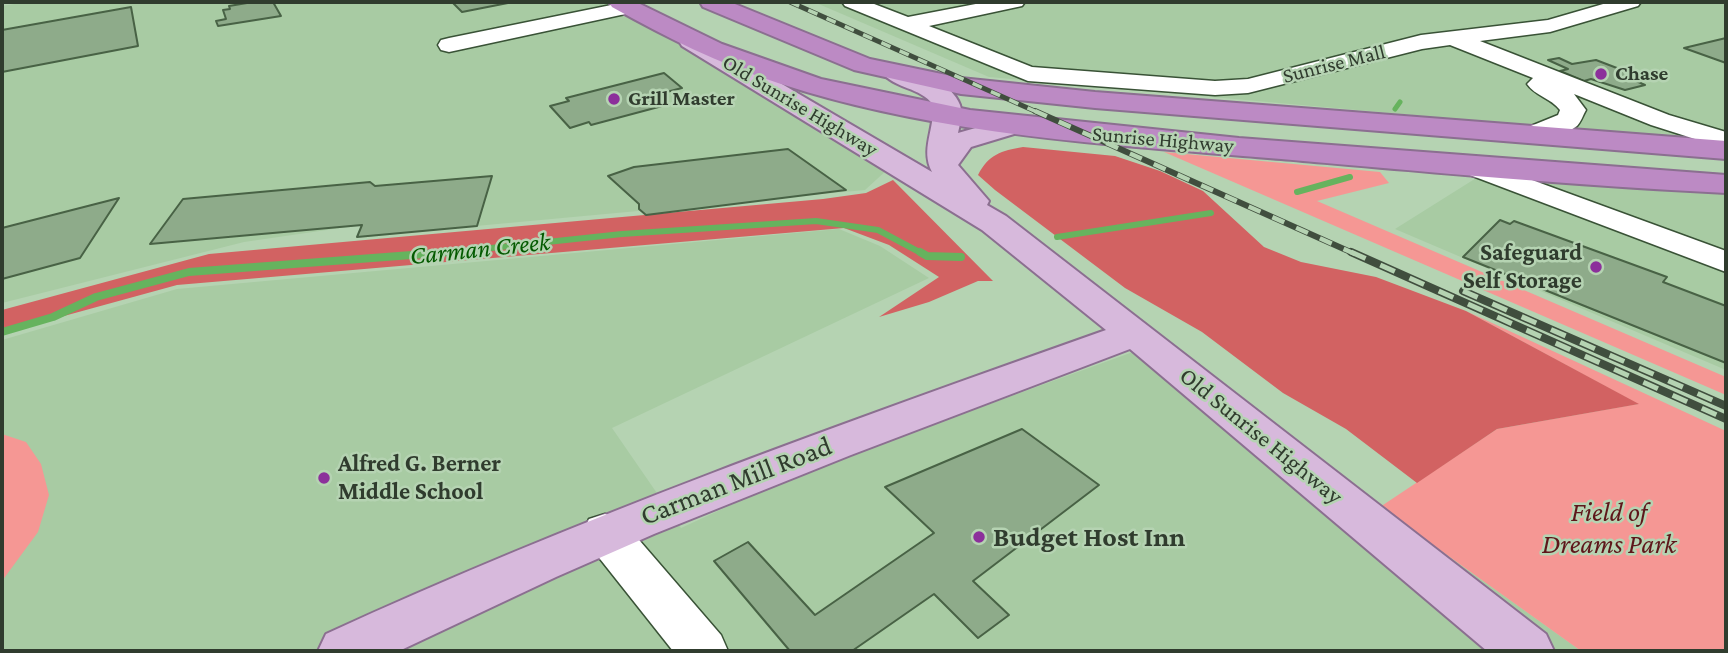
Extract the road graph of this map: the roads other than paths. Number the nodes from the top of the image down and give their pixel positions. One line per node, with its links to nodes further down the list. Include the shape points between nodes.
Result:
1 (852, 2): 6 (street, Sunrise Mall)
2 (1015, 2): 6 (street)
3 (1631, 2): 7 (street, Sunrise Mall, via 1550,26)
4 (631, 4): 5 (highway); 8 (street)
5 (691, 14): 9 (highway, Sunrise Highway); 11 (highway, Sunrise Highway, via 759,68 813,85); 21 (main road, Old Sunrise Highway)
6 (907, 24): 7 (street, Sunrise Mall, via 1028,74 1215,88 1248,86)
7 (1434, 40): 10 (street); 14 (street, via 1563,97 1573,110 1570,117)
8 (450, 45)
9 (895, 72): 11 (main road, via 940,94); 14 (highway, Sunrise Highway, via 961,86 1095,100)
10 (1594, 95): 15 (street); 16 (street, via 1629,119)
11 (950, 114): 12 (highway, Sunrise Highway); 17 (main road, via 940,140)
12 (1013, 125): 13 (highway, Sunrise Highway); 17 (main road, via 961,141)
13 (1047, 129): 16 (highway, via 1183,127 1595,155); 18 (highway, Sunrise Highway)
14 (1535, 134): 16 (highway, Sunrise Highway)
15 (1723, 142): 16 (highway, Sunrise Highway)
16 (1634, 145)
17 (943, 165): 21 (main road, Old Sunrise Highway)
18 (1480, 169): 19 (highway, Sunrise Highway); 22 (street)
19 (1558, 175): 20 (highway, Sunrise Highway); 22 (street, via 1585,202)
20 (1726, 184)
21 (994, 223): 25 (main road, Old Sunrise Highway)
22 (1638, 229): 23 (street); 24 (street, via 1625,249)
23 (1726, 261)
24 (1726, 288)
25 (1135, 333): 26 (main road, Carman Mill Road); 29 (main road, Old Sunrise Highway)
26 (605, 532): 27 (main road, Carman Mill Road, via 454,597); 28 (street)
27 (345, 651)
28 (703, 651)
29 (1527, 651)

